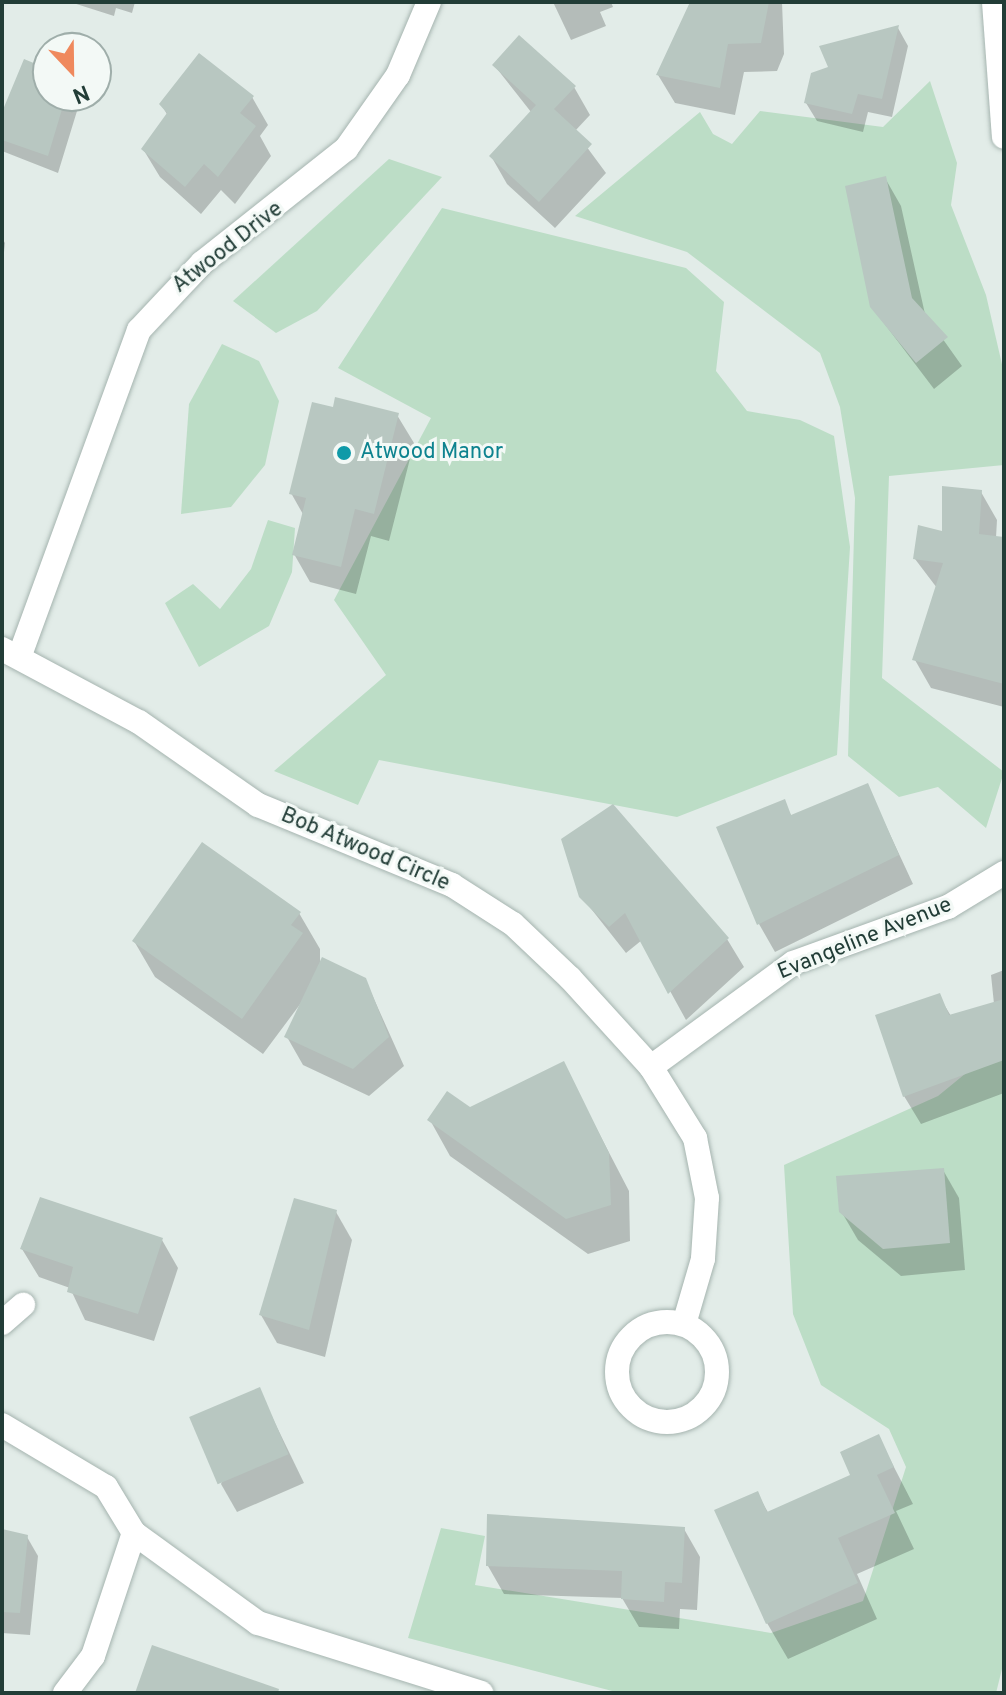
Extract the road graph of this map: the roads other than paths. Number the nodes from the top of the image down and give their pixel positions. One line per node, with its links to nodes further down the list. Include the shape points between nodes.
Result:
1 (429, 2): 4 (street, Atwood Drive, via 398,75 346,149 193,271 139,330)
2 (994, 2): 3 (street)
3 (1004, 137)
4 (11, 652): 6 (street, Bob Atwood Circle, via 139,722 258,805 452,885 513,924)
5 (1004, 873): 6 (street, Evangeline Avenue, via 948,907 793,963)
6 (651, 1067): 9 (street, Bob Atwood Circle, via 695,1138 707,1198 703,1259)
7 (23, 1305): 8 (street)
8 (2, 1323)
9 (684, 1324): 9 (street, via 645,1328 619,1357 620,1389 654,1420 691,1416 713,1392 716,1359)
10 (2, 1425): 11 (street, via 106,1487)
11 (134, 1533): 12 (street, via 93,1656); 13 (street, via 258,1623)
12 (65, 1693)
13 (481, 1693)

